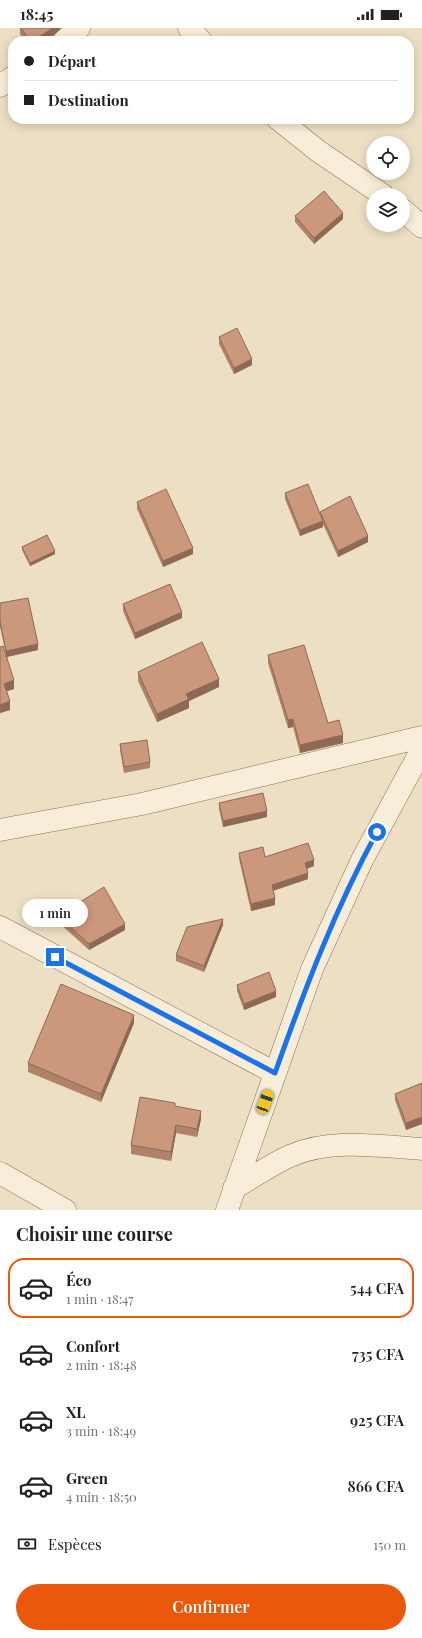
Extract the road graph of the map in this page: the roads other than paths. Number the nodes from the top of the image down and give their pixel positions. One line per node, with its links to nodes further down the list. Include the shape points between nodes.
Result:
1 (79, 28): 3 (street)
2 (189, 28): 4 (street)
3 (70, 36)
4 (196, 36)
5 (284, 124): 6 (street, via 318,151)
6 (373, 188)
7 (410, 216): 8 (street)
8 (422, 227)
9 (422, 737): 11 (street, via 142,804)
10 (422, 749): 13 (street, via 359,866 312,969)
11 (0, 830)
12 (0, 928): 13 (street)
13 (275, 1073): 16 (street)
14 (422, 1149): 16 (street, via 372,1145 319,1147 290,1156)
15 (0, 1173): 17 (street)
16 (234, 1188): 18 (street)
17 (65, 1210)
18 (227, 1210)

